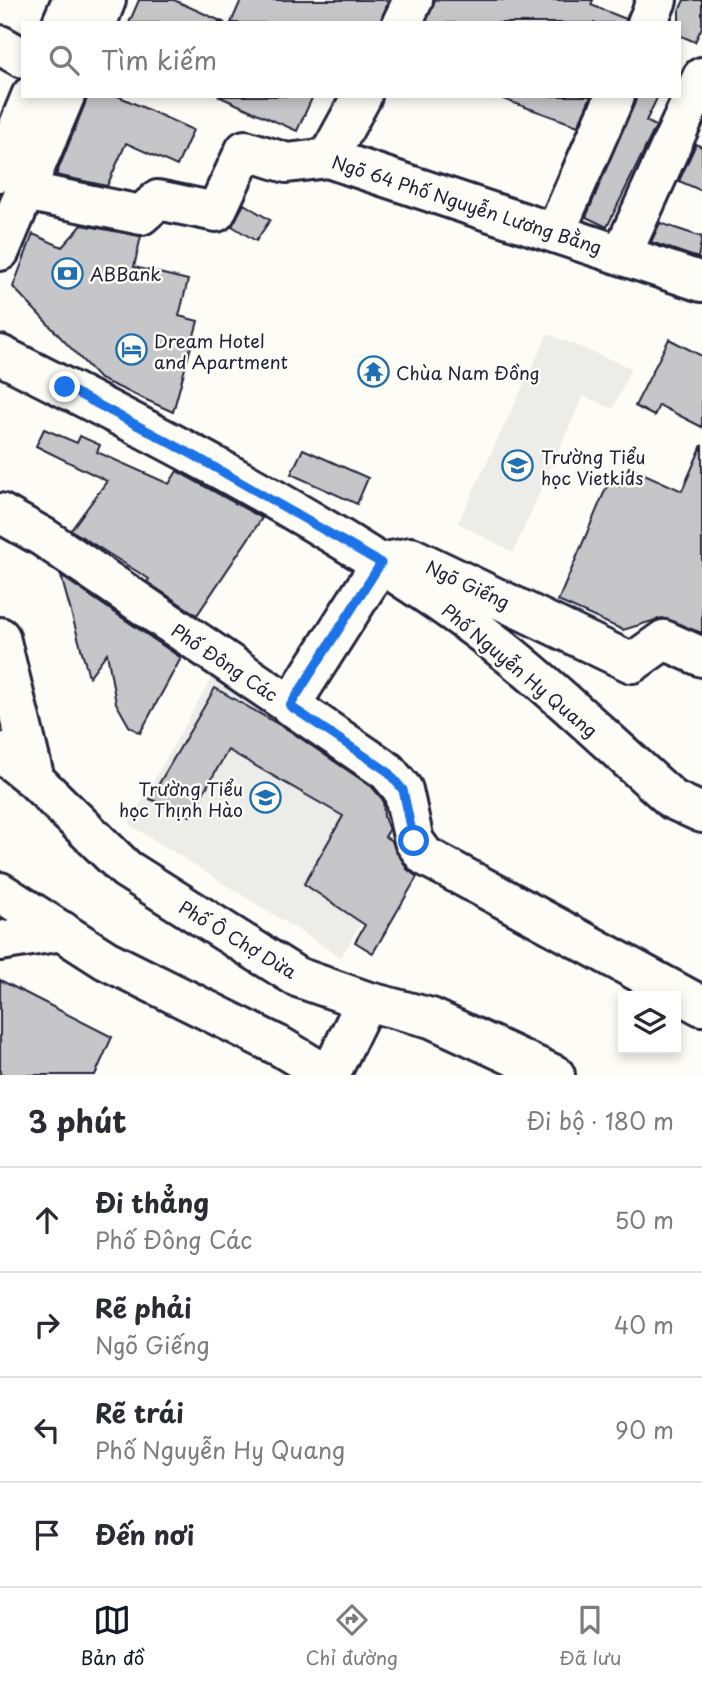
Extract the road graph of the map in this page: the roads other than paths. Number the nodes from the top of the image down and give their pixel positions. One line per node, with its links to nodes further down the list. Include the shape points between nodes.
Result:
1 (72, 0): 5 (street)
2 (106, 0): 6 (street)
3 (413, 0): 7 (street)
4 (657, 0): 8 (street)
5 (63, 21)
6 (98, 21)
7 (403, 21)
8 (648, 21)
9 (0, 45): 10 (street)
10 (21, 57)
11 (702, 77): 20 (street)
12 (31, 98): 17 (street)
13 (64, 98): 17 (street)
14 (361, 98): 16 (street)
15 (614, 98): 18 (street)
16 (328, 158): 17 (street, Ngõ 64 Phố Nguyễn Lương Bằng, via 287,163 245,150 216,212 158,200 141,215 44,195); 18 (street, Ngõ 64 Phố Nguyễn Lương Bằng)
17 (13, 180): 19 (street)
18 (556, 231): 20 (street, Ngõ 64 Phố Nguyễn Lương Bằng)
19 (0, 251)
20 (622, 254): 21 (street, Ngõ 64 Phố Nguyễn Lương Bằng)
21 (702, 282)
22 (0, 355): 24 (street, Phố Nguyễn Hy Quang, via 195,456)
23 (0, 513): 27 (street, Phố Đông Các, via 43,537)
24 (381, 563): 26 (street, Ngõ Giếng, via 411,557 632,663 664,639); 27 (street); 30 (street, Phố Nguyễn Hy Quang, via 463,619 673,800)
25 (0, 637): 29 (street)
26 (702, 657)
27 (290, 706): 36 (street, Phố Đông Các, via 387,771 403,790 414,841 425,856)
28 (0, 752): 29 (street, Phố Ô Chợ Dừa)
29 (35, 780): 35 (street, Phố Ô Chợ Dừa, via 126,869 297,977)
30 (702, 813)
31 (0, 892): 33 (street)
32 (0, 925): 33 (street)
33 (62, 932): 34 (street); 37 (street, via 106,960)
34 (0, 941)
35 (366, 1001): 37 (street); 38 (street, Phố Ô Chợ Dừa, via 431,1018)
36 (702, 1006)
37 (329, 1075)
38 (555, 1075)

